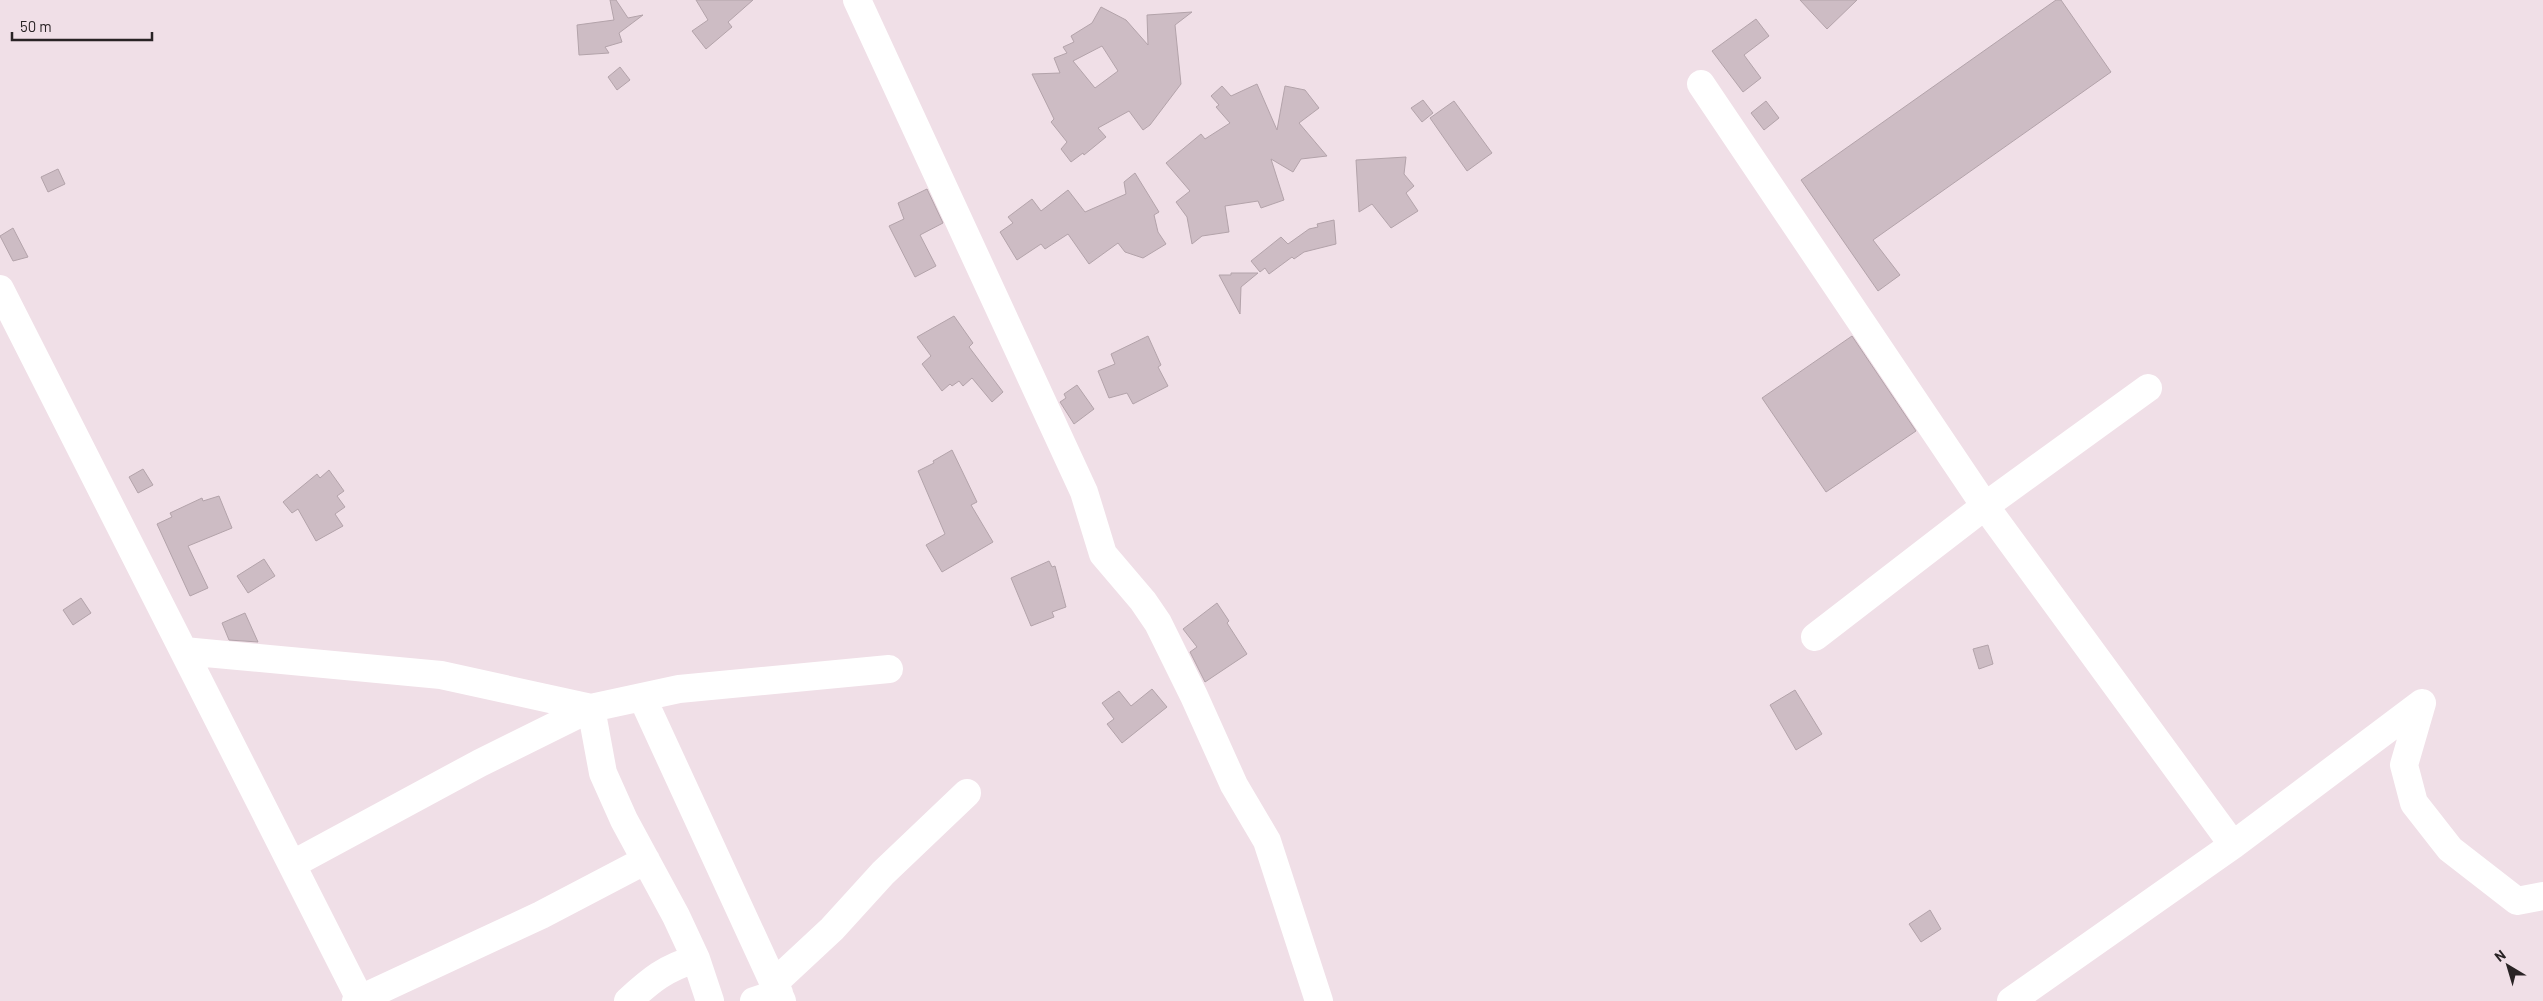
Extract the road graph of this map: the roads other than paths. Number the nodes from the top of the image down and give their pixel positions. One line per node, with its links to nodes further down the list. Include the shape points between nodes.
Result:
1 (857, 0): 21 (street, via 1084,492 1103,554 1158,623 1234,786 1267,840)
2 (1701, 84): 5 (street)
3 (0, 289): 7 (street)
4 (2148, 388): 5 (street)
5 (1985, 506): 6 (street); 12 (street)
6 (1815, 637)
7 (184, 652): 10 (street, via 441,675); 14 (street)
8 (889, 669): 9 (street, via 679,689)
9 (642, 698): 10 (street); 17 (street)
10 (591, 708): 13 (street, via 603,773); 14 (street, via 480,763)
11 (967, 793): 17 (street, via 883,873)
12 (2234, 845): 15 (street, via 2422,702 2404,765 2414,803 2450,849 2517,901); 22 (street)
13 (646, 860): 16 (street); 18 (street, via 541,915)
14 (293, 864): 18 (street)
15 (2543, 896)
16 (696, 959): 19 (street, via 672,966); 20 (street)
17 (772, 994)
18 (359, 1000)
19 (628, 1001)
20 (710, 1001)
21 (1319, 1001)
22 (2011, 1001)

